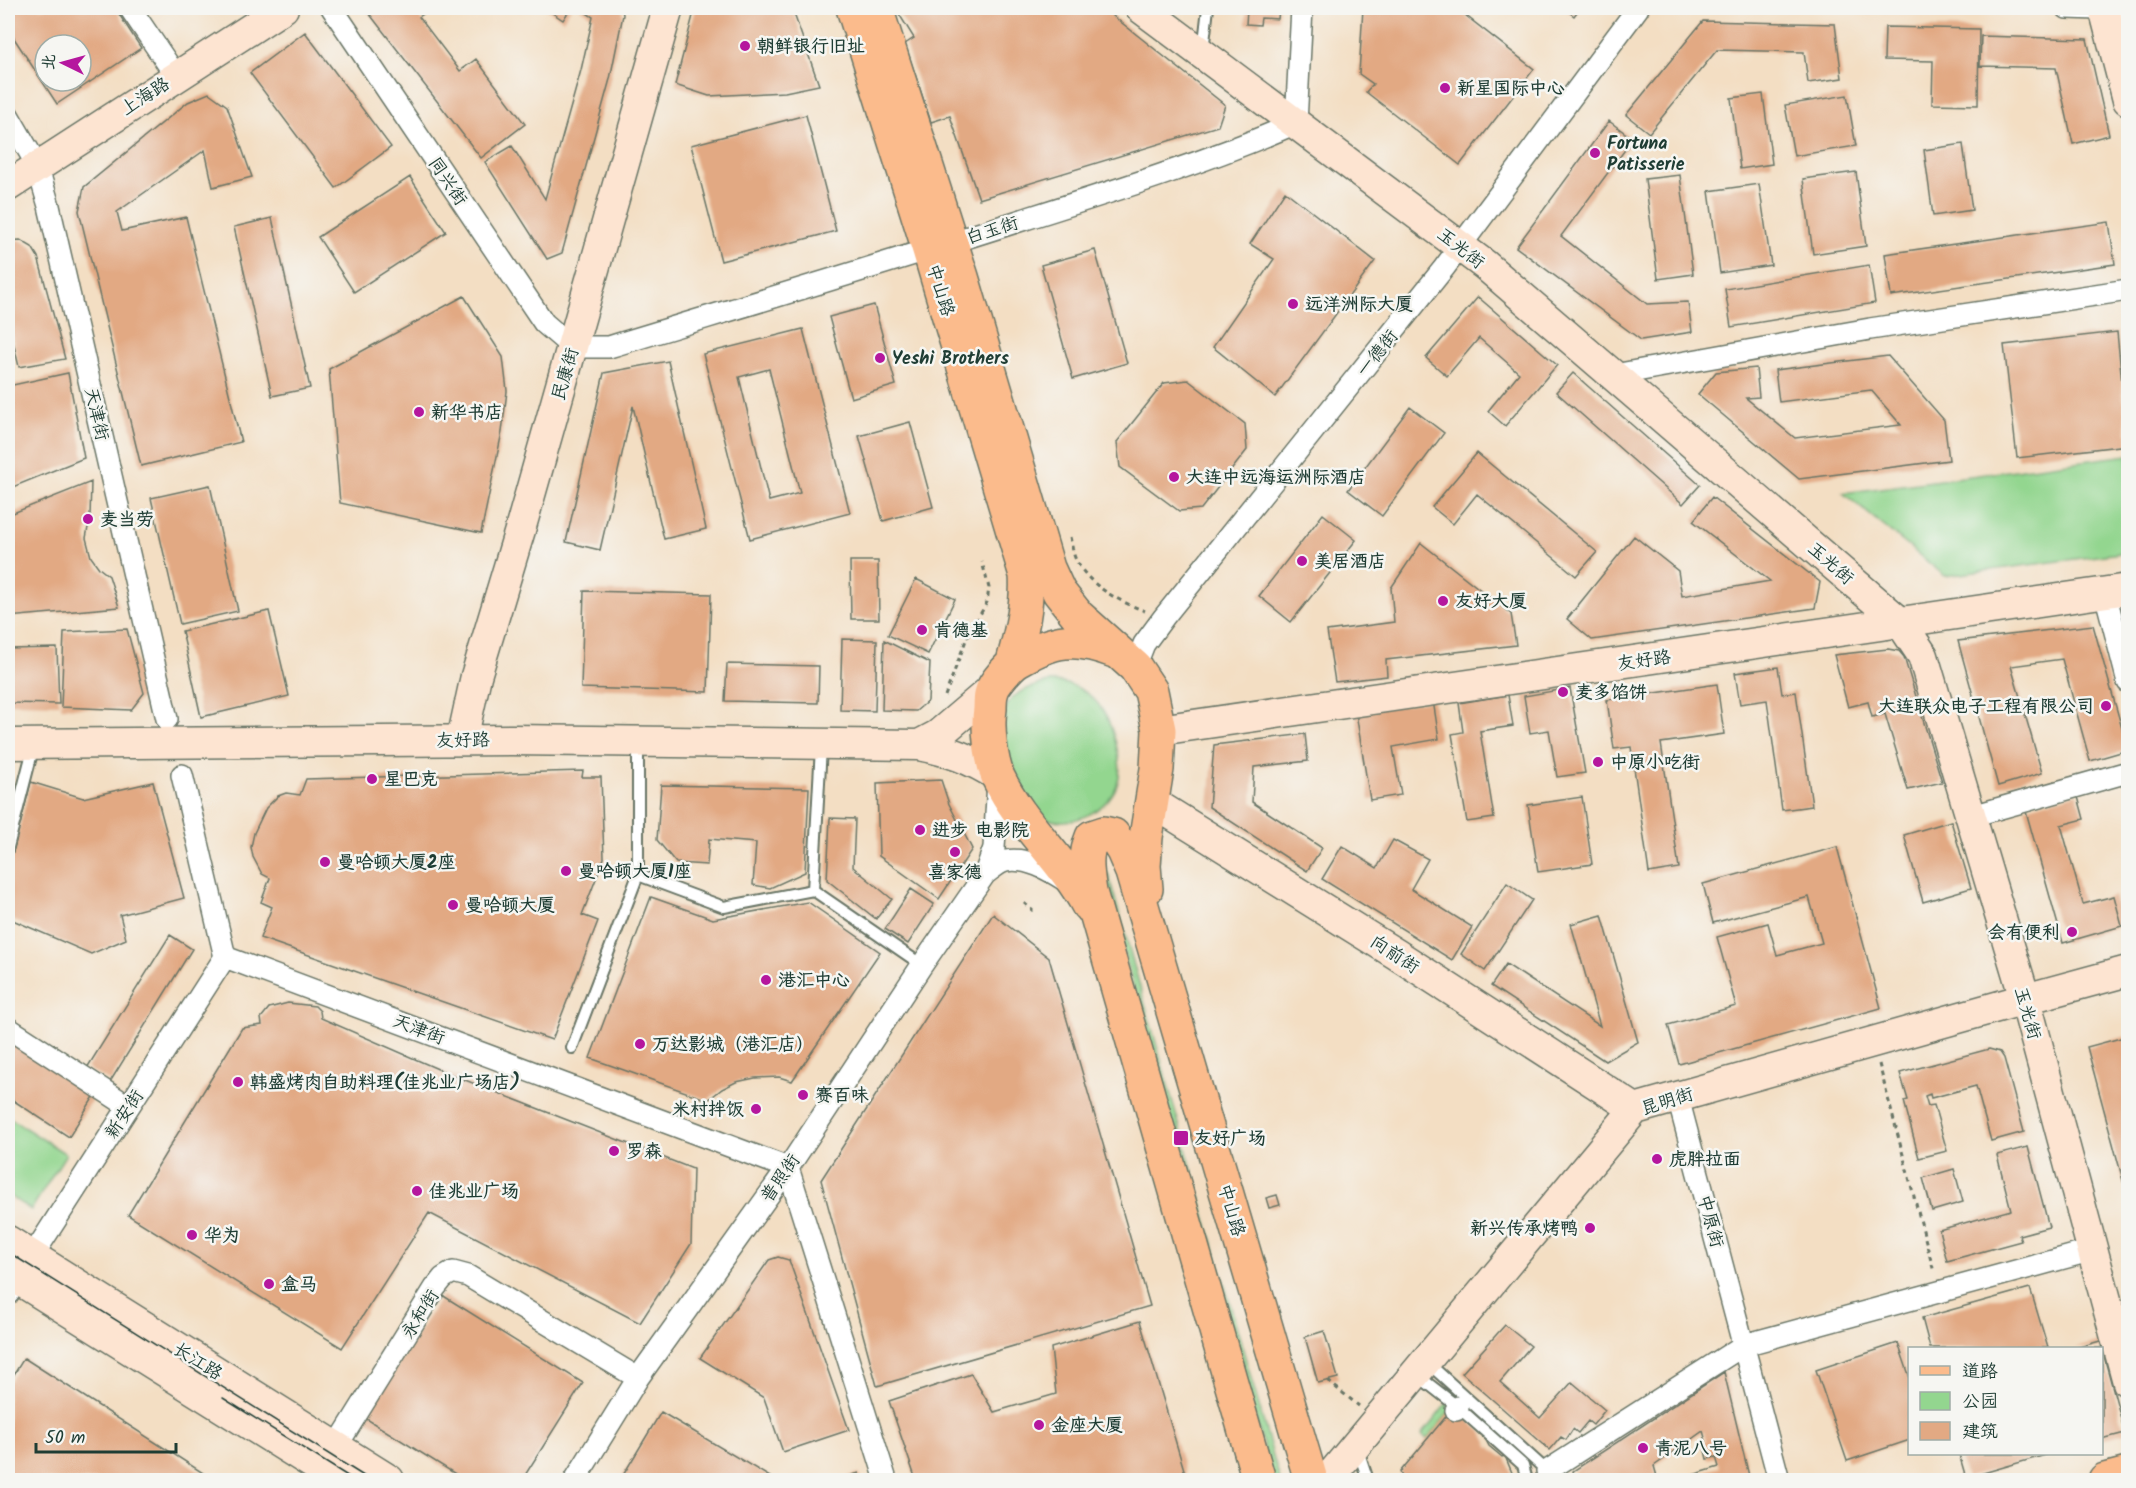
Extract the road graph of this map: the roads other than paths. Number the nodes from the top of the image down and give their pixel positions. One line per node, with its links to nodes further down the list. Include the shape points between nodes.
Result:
1 (130, 8): 14 (street)
2 (283, 8): 14 (street, 上海路)
3 (332, 8): 23 (street, 同兴街, via 544,323)
4 (668, 8): 23 (street, 民康街)
5 (853, 8): 20 (main road, 中山路)
6 (876, 8): 20 (main road, 中山路)
7 (1141, 8): 13 (street, 玉光街)
8 (1208, 8): 13 (lane)
9 (1302, 8): 17 (street)
10 (1638, 8): 21 (street, 一德街)
11 (2067, 8): 12 (street)
12 (2112, 9): 15 (street)
13 (1203, 54): 17 (street, 玉光街)
14 (176, 76): 18 (street, 上海路)
15 (2128, 100)
16 (8, 115): 18 (street, 天津街)
17 (1296, 123): 20 (street, 白玉街, via 1150,179); 21 (street, 玉光街)
18 (37, 165): 19 (street, 上海路); 32 (street, 天津街)
19 (8, 186)
20 (940, 246): 23 (street, 白玉街, via 609,347); 25 (main road, 中山路)
21 (1460, 246): 24 (street, 玉光街); 28 (street, 一德街, via 1144,644)
22 (2128, 290): 24 (street, via 1870,329)
23 (572, 347): 34 (street, 民康街, via 476,676)
24 (1614, 375): 27 (street, 玉光街)
25 (1037, 571): 28 (main road, via 1078,616); 29 (main road, via 1027,597)
26 (2117, 591): 27 (street, 友好路); 30 (street)
27 (1901, 623): 33 (street, 友好路); 43 (street, 玉光街, via 1923,656)
28 (1126, 659): 29 (main road, via 1092,643 1062,642); 33 (main road, via 1151,691)
29 (1013, 662): 31 (main road)
30 (2128, 682)
31 (992, 690): 38 (street, via 938,735); 41 (main road, via 988,719)
32 (167, 719)
33 (1160, 730): 42 (main road)
34 (462, 740): 35 (street, 友好路); 36 (street, 友好路)
35 (638, 740): 37 (street, 友好路); 46 (lane)
36 (21, 743): 44 (lane)
37 (821, 745): 38 (street, 友好路); 47 (lane)
38 (919, 745): 41 (street, 友好路, via 973,760)
39 (2128, 772): 43 (street)
40 (182, 775): 51 (street)
41 (998, 776): 45 (street, via 994,848); 48 (main road, via 1018,810)
42 (1152, 802): 50 (main road, via 1143,866); 59 (street, 向前街)
43 (1972, 816): 54 (street, 玉光街)
44 (8, 847)
45 (985, 874): 48 (street, via 1005,861 1024,861 1065,880); 52 (street, 普照街)
46 (638, 875): 47 (lane, via 724,907); 56 (lane)
47 (813, 890): 52 (lane)
48 (1086, 902): 49 (main road)
49 (1105, 939): 50 (main road, via 1086,865 1092,837 1104,833 1113,835 1123,851); 74 (main road)
50 (1153, 939): 75 (main road, 中山路)
51 (225, 957): 58 (street, 新安街); 60 (street, 天津街)
52 (922, 965): 60 (street, 普照街)
53 (2128, 971): 54 (street, 昆明街)
54 (2025, 999): 57 (street, 昆明街); 61 (street, 玉光街)
55 (8, 1028): 58 (street)
56 (572, 1048)
57 (1678, 1098): 59 (street, 昆明街); 63 (street, 中原街)
58 (128, 1106): 62 (street, 新安街)
59 (1635, 1109): 64 (street, 昆明街)
60 (788, 1168): 65 (street, 普照街); 73 (street)
61 (2093, 1250): 63 (street); 66 (street, 玉光街)
62 (16, 1269): 68 (street, 长江路)
63 (1744, 1345): 70 (street); 79 (street, 中原街)
64 (1422, 1369): 67 (street, 昆明街); 70 (lane); 78 (lane, via 1457,1408 1523,1465)
65 (638, 1378): 68 (street, 永和街, via 468,1276 453,1272 435,1288); 72 (street, 普照街)
66 (2128, 1382)
67 (1357, 1446): 76 (street, 昆明街); 77 (lane)
68 (328, 1469): 71 (street, 长江路)
69 (2128, 1474): 80 (main road)
70 (1548, 1476)
71 (389, 1480)
72 (575, 1480)
73 (886, 1480)
74 (1259, 1480)
75 (1311, 1480)
76 (1327, 1480)
77 (1368, 1480)
78 (1527, 1480)
79 (1779, 1480)
80 (2105, 1480)

